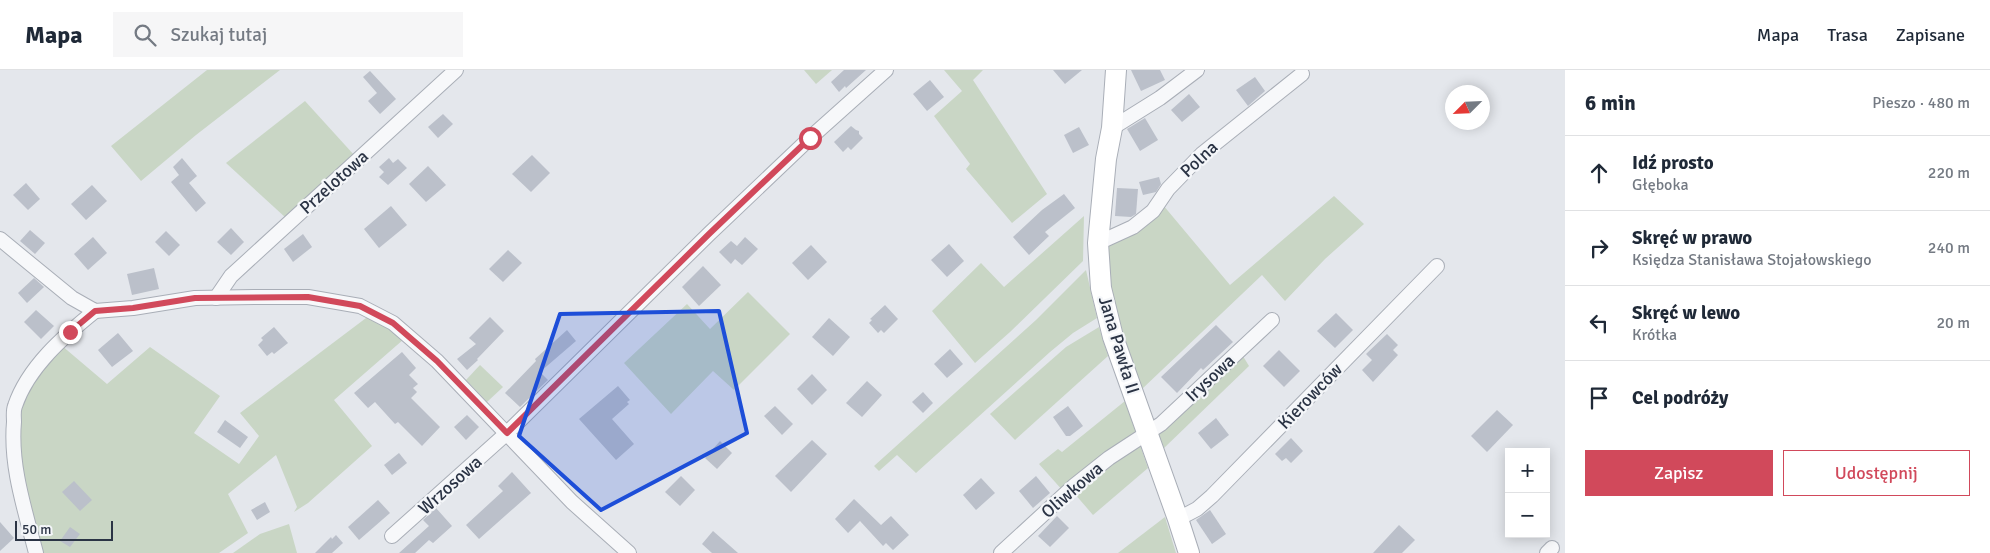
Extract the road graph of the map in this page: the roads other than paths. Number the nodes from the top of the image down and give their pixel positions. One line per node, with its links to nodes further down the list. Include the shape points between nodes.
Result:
1 (456, 70): 10 (street, Przelotowa, via 231,276)
2 (886, 70): 13 (street, Wrzosowa, via 709,234)
3 (1116, 70): 6 (street, Jana Pawła II)
4 (1198, 70): 6 (street)
5 (1302, 74): 8 (street, Polna, via 1202,154 1168,189 1153,211 1133,226)
6 (1112, 128): 8 (street, Jana Pawła II)
7 (0, 239): 11 (street, via 72,298)
8 (1098, 243): 14 (street, Jana Pawła II, via 1101,288 1113,337)
9 (1437, 266): 15 (street, Kierowców, via 1212,496)
10 (216, 298): 11 (street); 13 (street, via 308,297 360,306 393,323 437,361)
11 (95, 311): 17 (street, via 32,371 14,407 12,443 22,501)
12 (1272, 320): 14 (street, Irysowa, via 1161,424)
13 (507, 433): 16 (street, Wrzosowa); 18 (street, via 572,502)
14 (1147, 433): 15 (street, Jana Pawła II); 19 (street, Oliwkowa, via 1075,485)
15 (1178, 519): 20 (street, Jana Pawła II)
16 (392, 536)
17 (36, 553)
18 (629, 553)
19 (1001, 553)
20 (1188, 553)

